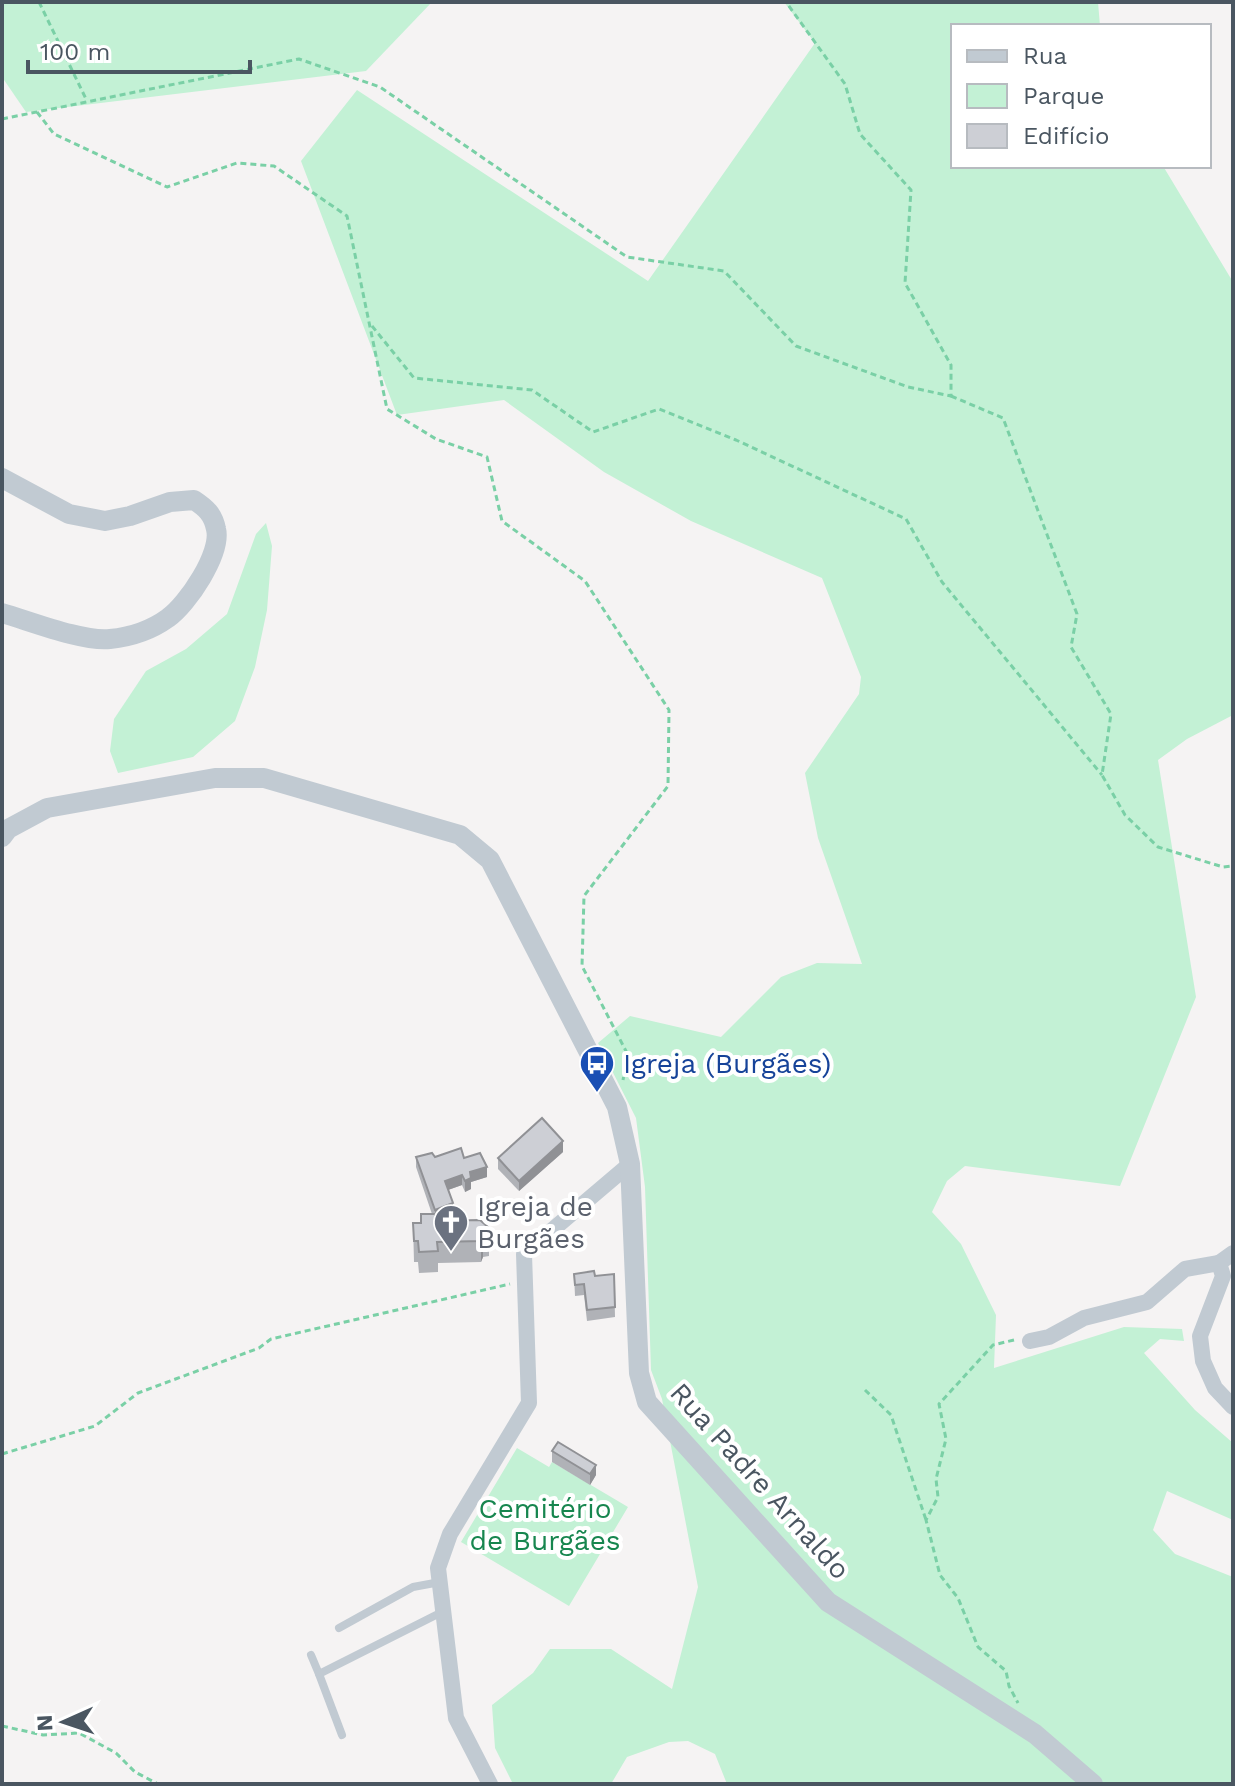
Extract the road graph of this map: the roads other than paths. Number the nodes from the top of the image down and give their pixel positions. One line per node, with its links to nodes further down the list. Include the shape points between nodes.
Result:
1 (2, 478): 2 (street, via 69,514 105,521 194,500 209,511 217,531 192,594 170,617 140,634 96,639)
2 (2, 613)
3 (2, 837): 4 (street, Rua Padre Arnaldo, via 47,808 215,778 264,778 460,835 490,860 617,1107)
4 (630, 1164): 8 (street, via 524,1254 529,1403 450,1534 438,1568); 15 (street, Rua Padre Arnaldo, via 639,1373 647,1402 828,1602 1035,1734)
5 (1226, 1258): 6 (street, via 1185,1269 1147,1302 1084,1318); 7 (street, via 1200,1336 1203,1361 1215,1388)
6 (1030, 1341)
7 (1233, 1407)
8 (440, 1582): 9 (street); 10 (lane, via 413,1587)
9 (443, 1612): 12 (lane); 14 (street, via 456,1718)
10 (339, 1628)
11 (311, 1655): 12 (lane)
12 (319, 1674): 13 (lane)
13 (342, 1735)
14 (490, 1784)
15 (1093, 1784)

